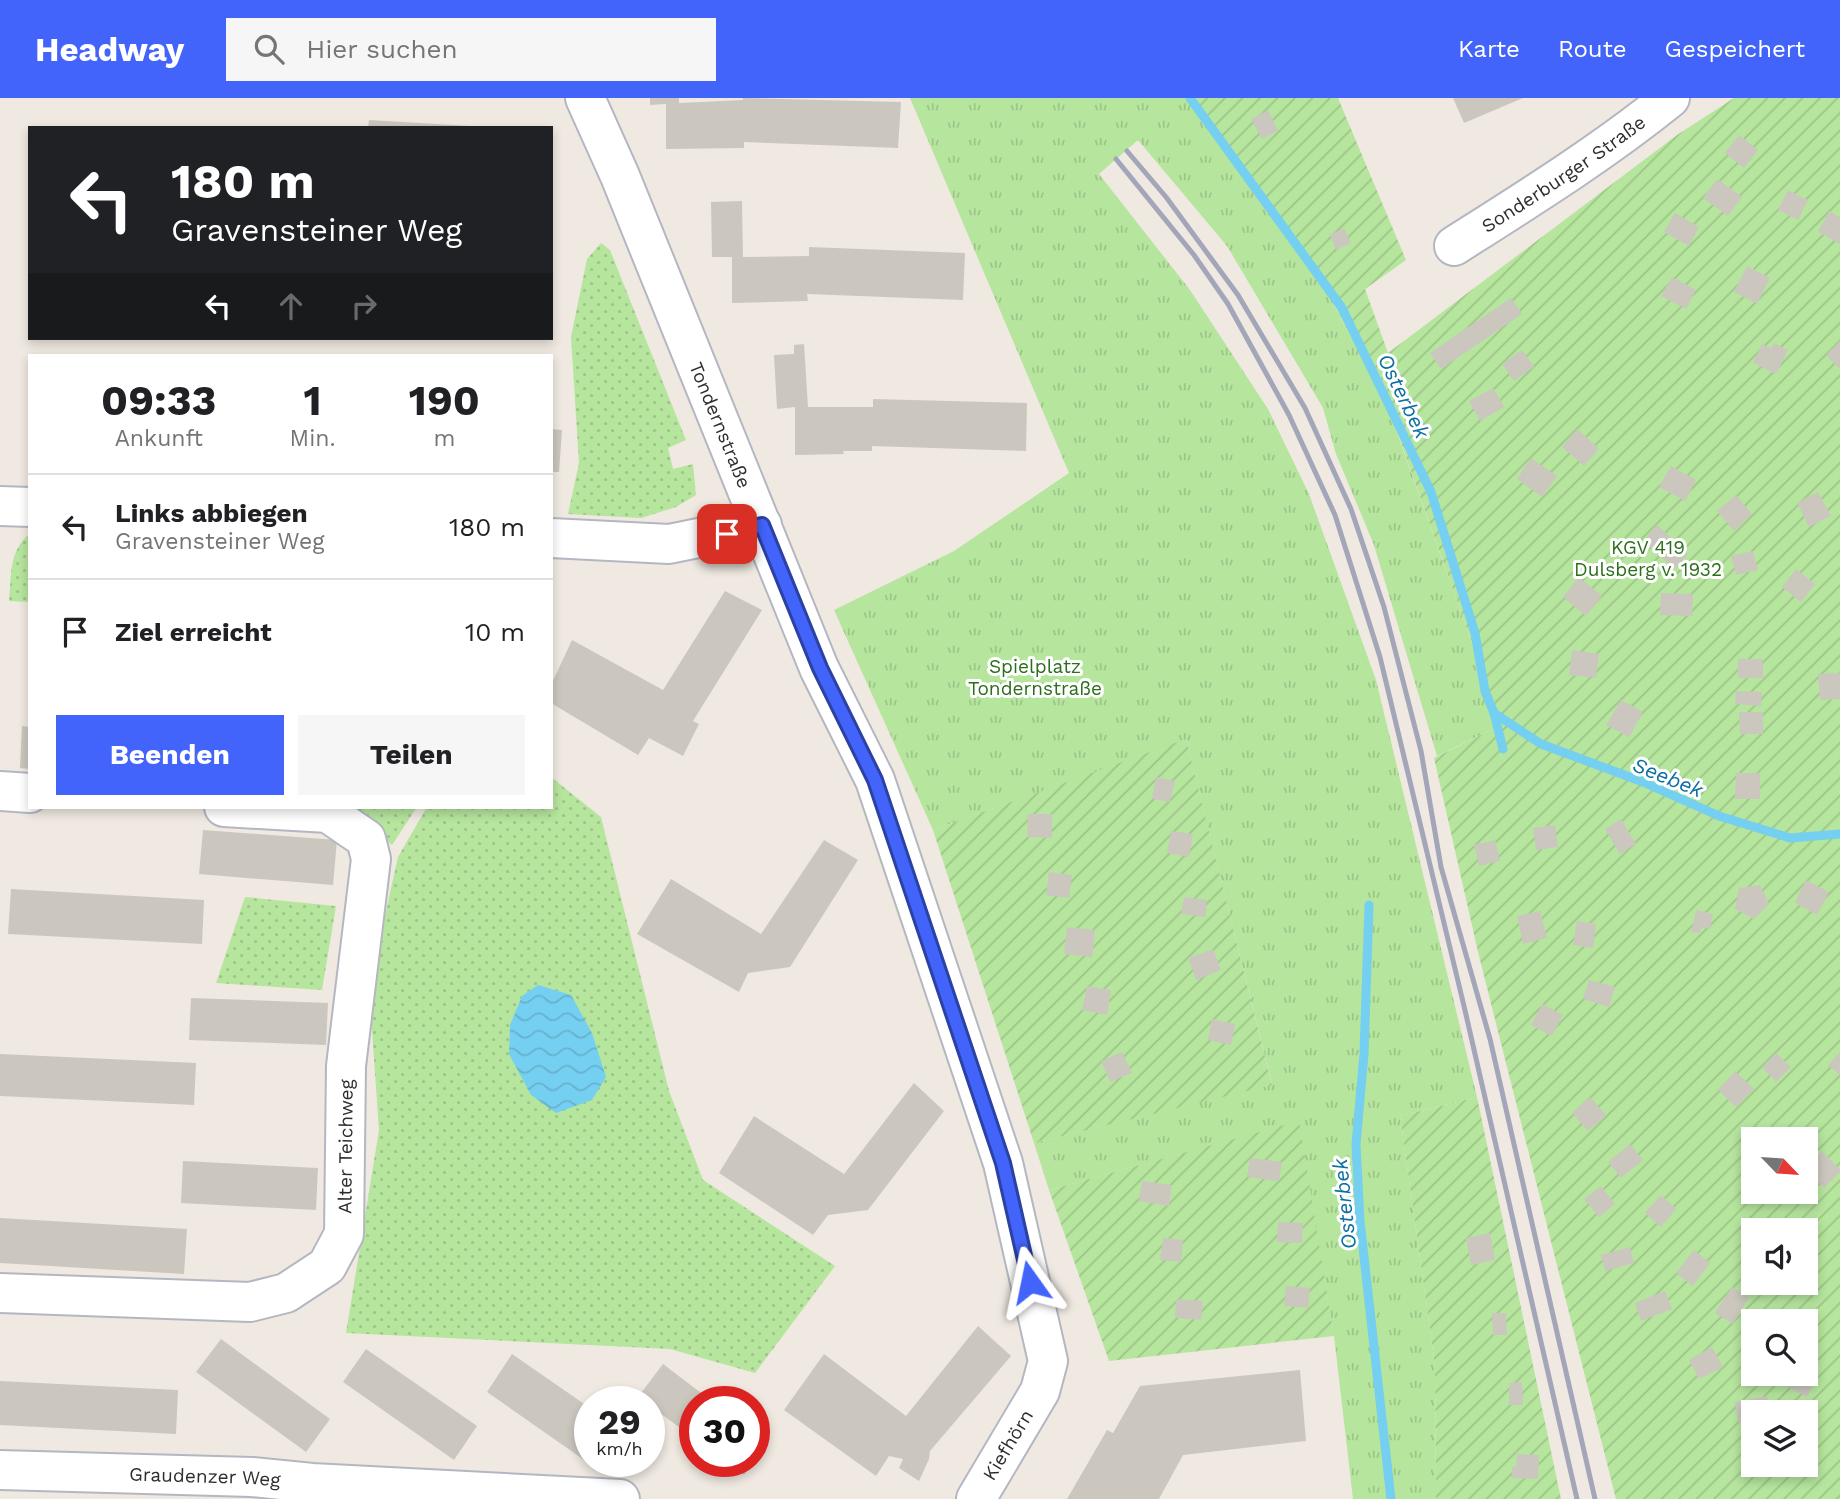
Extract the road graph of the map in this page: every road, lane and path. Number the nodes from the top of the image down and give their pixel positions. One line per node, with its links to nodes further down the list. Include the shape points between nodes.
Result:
1 (585, 98): 6 (street, Tondernstraße)
2 (1670, 98): 3 (street, Sonderburger Straße, via 1528,200)
3 (1454, 246)
4 (0, 506): 5 (street)
5 (28, 508)
6 (762, 525): 7 (street, via 669,544); 12 (street, Tondernstraße, via 820,668 875,780 1003,1163 1048,1361)
7 (553, 538)
8 (0, 791): 9 (street)
9 (28, 793)
10 (259, 809): 11 (street, Alter Teichweg, via 328,813 366,839 371,859 346,1066 344,1234 327,1266 286,1293 250,1302)
11 (0, 1293)
12 (1040, 1391): 15 (street, Kiefhörn)
13 (0, 1470): 14 (street, Graudenzer Weg, via 252,1477)
14 (620, 1499)
15 (975, 1499)

